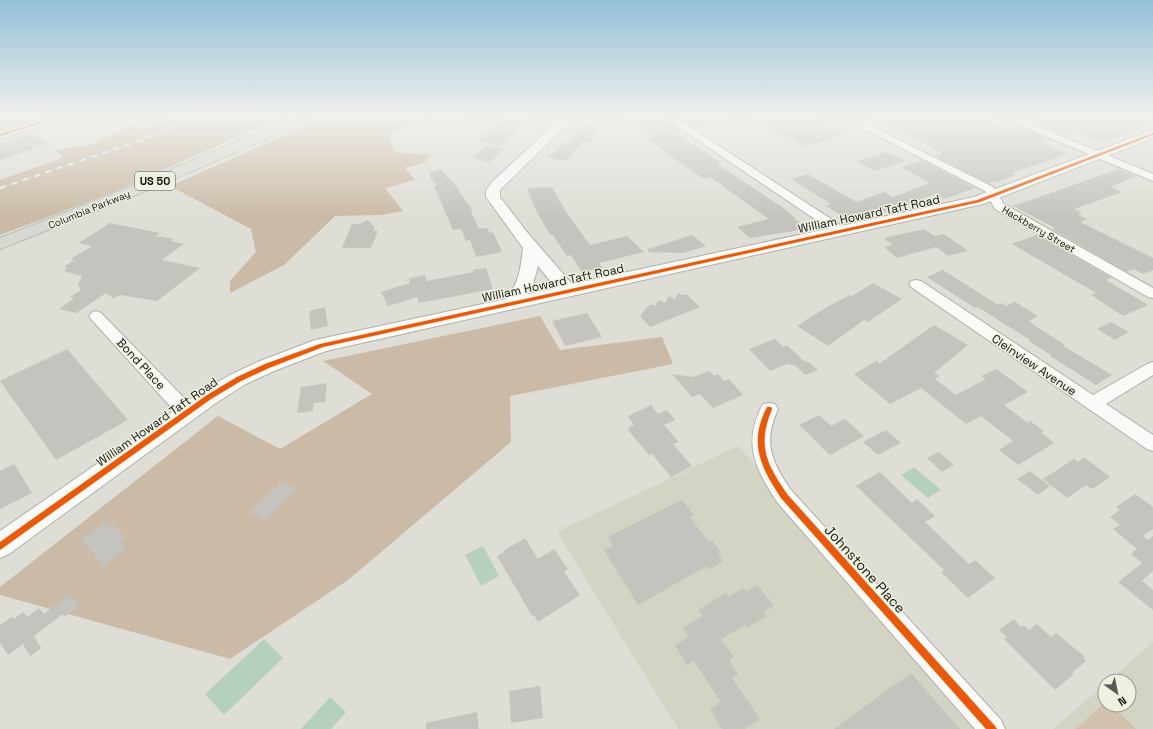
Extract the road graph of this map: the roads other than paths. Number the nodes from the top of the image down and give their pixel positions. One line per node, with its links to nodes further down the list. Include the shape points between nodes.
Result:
1 (229, 150): 11 (highway, Columbia Parkway / US 50)
2 (534, 150): 12 (street, via 493,190 494,201)
3 (718, 150): 10 (street)
4 (912, 150): 9 (street, Hackberry Street, via 989,189)
5 (1084, 150): 7 (street)
6 (1113, 150): 7 (street, William Howard Taft Road)
7 (1098, 156): 8 (street); 9 (street, William Howard Taft Road)
8 (1153, 178)
9 (992, 196): 10 (street, William Howard Taft Road); 15 (street, Hackberry Street, via 999,206)
10 (841, 231): 14 (street, William Howard Taft Road)
11 (0, 244)
12 (531, 247): 14 (street); 16 (street, via 530,266 518,296)
13 (916, 284): 19 (street, Cleinview Avenue)
14 (568, 291): 16 (street, William Howard Taft Road)
15 (1153, 294)
16 (512, 303): 21 (street, William Howard Taft Road, via 329,344 292,355 239,379)
17 (96, 316): 21 (street, Bond Place)
18 (1153, 368): 19 (street)
19 (1092, 404): 22 (street, Cleinview Avenue)
20 (769, 409): 24 (street, Johnstone Place, via 762,426 760,445 769,474 784,496)
21 (187, 412): 23 (street, William Howard Taft Road)
22 (1153, 444)
23 (0, 546)
24 (992, 729)

